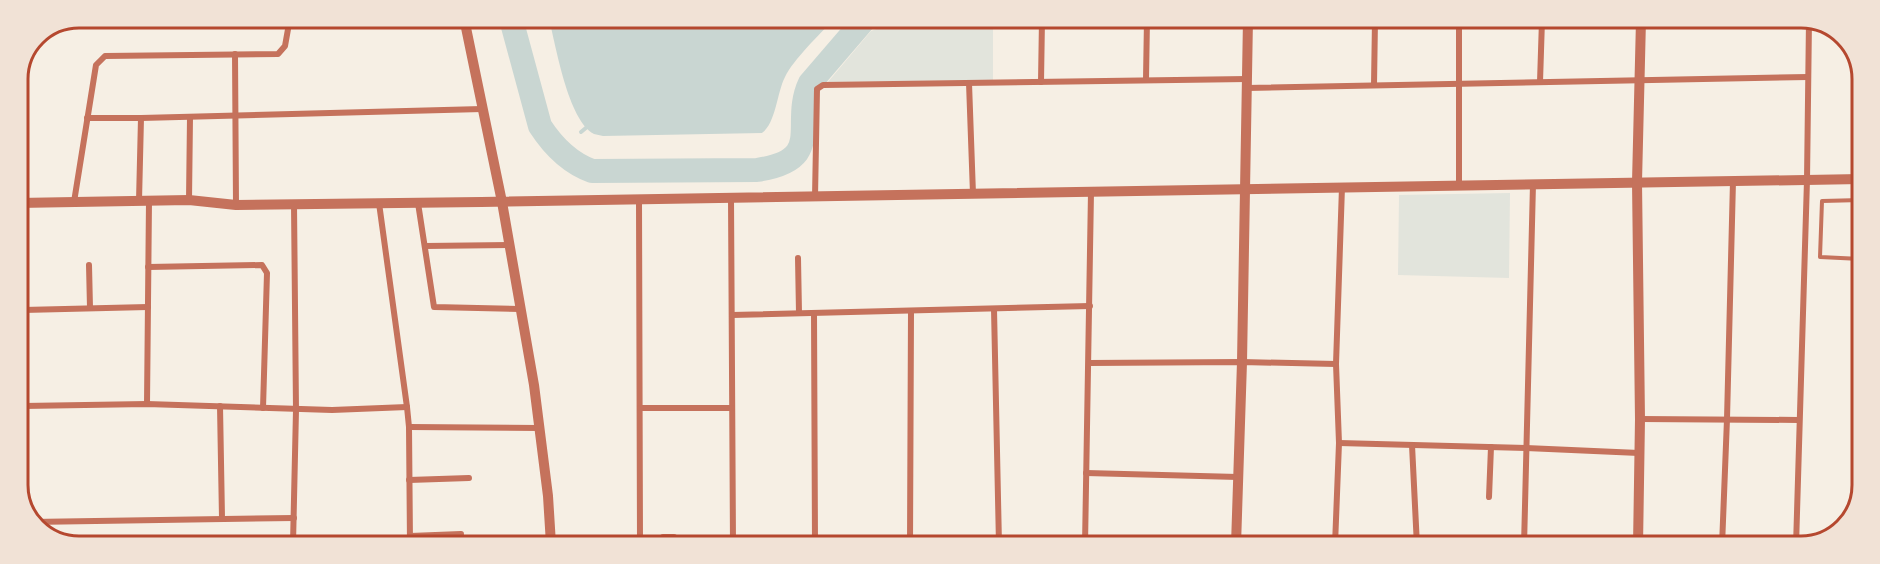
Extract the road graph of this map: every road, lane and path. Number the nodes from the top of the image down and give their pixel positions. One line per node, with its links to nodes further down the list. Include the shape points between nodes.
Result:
1 (288, 28): 11 (street, via 285,46 278,54)
2 (465, 28): 21 (street)
3 (1042, 28): 15 (street)
4 (1147, 28): 13 (street)
5 (1248, 28): 18 (street)
6 (1375, 28): 20 (street)
7 (1459, 28): 19 (street)
8 (1542, 28): 16 (street)
9 (1641, 28): 14 (street)
10 (1809, 29): 12 (street)
11 (235, 54): 22 (street); 24 (street, via 105,56 96,65)
12 (1808, 77): 14 (street); 27 (street)
13 (1146, 79): 15 (street); 18 (street)
14 (1639, 80): 16 (street); 29 (street)
15 (1041, 82): 17 (street)
16 (1540, 82): 19 (street)
17 (969, 83): 35 (street); 36 (street, via 823,85 817,90)
18 (1247, 83): 20 (street); 33 (street)
19 (1460, 83): 20 (street); 31 (street)
20 (1374, 86)
21 (482, 109): 22 (street); 43 (street)
22 (235, 115): 23 (street); 48 (street)
23 (190, 117): 25 (street); 38 (street)
24 (87, 118): 25 (street); 42 (street)
25 (141, 118): 41 (street)
26 (1851, 179): 27 (street)
27 (1807, 180): 28 (street); 78 (street)
28 (1733, 181): 29 (street); 77 (street)
29 (1637, 182): 30 (street); 76 (street)
30 (1533, 184): 31 (street); 84 (street)
31 (1459, 185): 32 (street)
32 (1342, 188): 33 (street); 67 (street)
33 (1245, 189): 34 (street); 65 (street)
34 (1091, 192): 35 (street); 55 (street)
35 (973, 194): 36 (street)
36 (815, 197): 37 (street)
37 (731, 198): 39 (street); 64 (street)
38 (189, 200): 41 (street); 48 (street)
39 (639, 200): 43 (street); 73 (street)
40 (1851, 200): 52 (lane, via 1822,201 1820,258)
41 (144, 201): 42 (street); 54 (street)
42 (74, 202): 44 (street)
43 (502, 202): 46 (street); 49 (street)
44 (28, 203)
45 (379, 203): 46 (street); 47 (street); 71 (street)
46 (418, 203): 50 (street)
47 (294, 204): 48 (street); 75 (street)
48 (237, 205)
49 (509, 245): 50 (street); 58 (street)
50 (425, 246): 58 (street, via 434,307)
51 (798, 258): 62 (street)
52 (1851, 259)
53 (88, 266): 57 (street)
54 (148, 267): 56 (street); 72 (street, via 262,265 267,273)
55 (1090, 306): 59 (street); 66 (street)
56 (148, 307): 57 (street); 68 (street)
57 (90, 308): 60 (street)
58 (520, 309): 80 (street)
59 (994, 309): 61 (street); 102 (street)
60 (29, 310)
61 (911, 311): 63 (street); 101 (street)
62 (799, 313): 63 (street); 64 (street)
63 (814, 313): 100 (street)
64 (732, 315): 74 (street)
65 (1242, 362): 66 (street); 67 (street); 87 (street)
66 (1089, 363): 86 (street)
67 (1336, 364): 81 (street)
68 (147, 404): 69 (street); 70 (street)
69 (29, 406)
70 (220, 406): 72 (street); 91 (street)
71 (407, 407): 75 (street); 79 (street)
72 (263, 408): 75 (street)
73 (640, 408): 74 (street); 98 (street)
74 (732, 408): 99 (street)
75 (296, 410): 92 (street)
76 (1640, 419): 77 (street); 85 (street)
77 (1727, 419): 78 (street); 109 (street)
78 (1799, 420): 110 (street)
79 (409, 427): 80 (street); 89 (street)
80 (539, 428): 97 (street)
81 (1339, 443): 82 (street); 105 (street)
82 (1412, 445): 83 (street); 106 (street)
83 (1491, 447): 84 (street); 90 (street)
84 (1526, 448): 85 (street); 107 (street)
85 (1639, 453): 108 (street)
86 (1086, 473): 87 (street); 103 (street)
87 (1238, 477): 104 (street)
88 (469, 478): 89 (street)
89 (409, 480): 96 (street)
90 (1489, 496)
91 (222, 518): 92 (street); 93 (street)
92 (294, 518): 95 (street)
93 (44, 522)
94 (461, 534): 96 (street)
95 (293, 536)
96 (410, 536)
97 (550, 536)
98 (640, 536)
99 (733, 536)
100 (815, 536)
101 (910, 536)
102 (999, 536)
103 (1085, 536)
104 (1236, 536)
105 (1335, 536)
106 (1417, 536)
107 (1524, 536)
108 (1638, 536)
109 (1722, 536)
110 (1796, 536)

